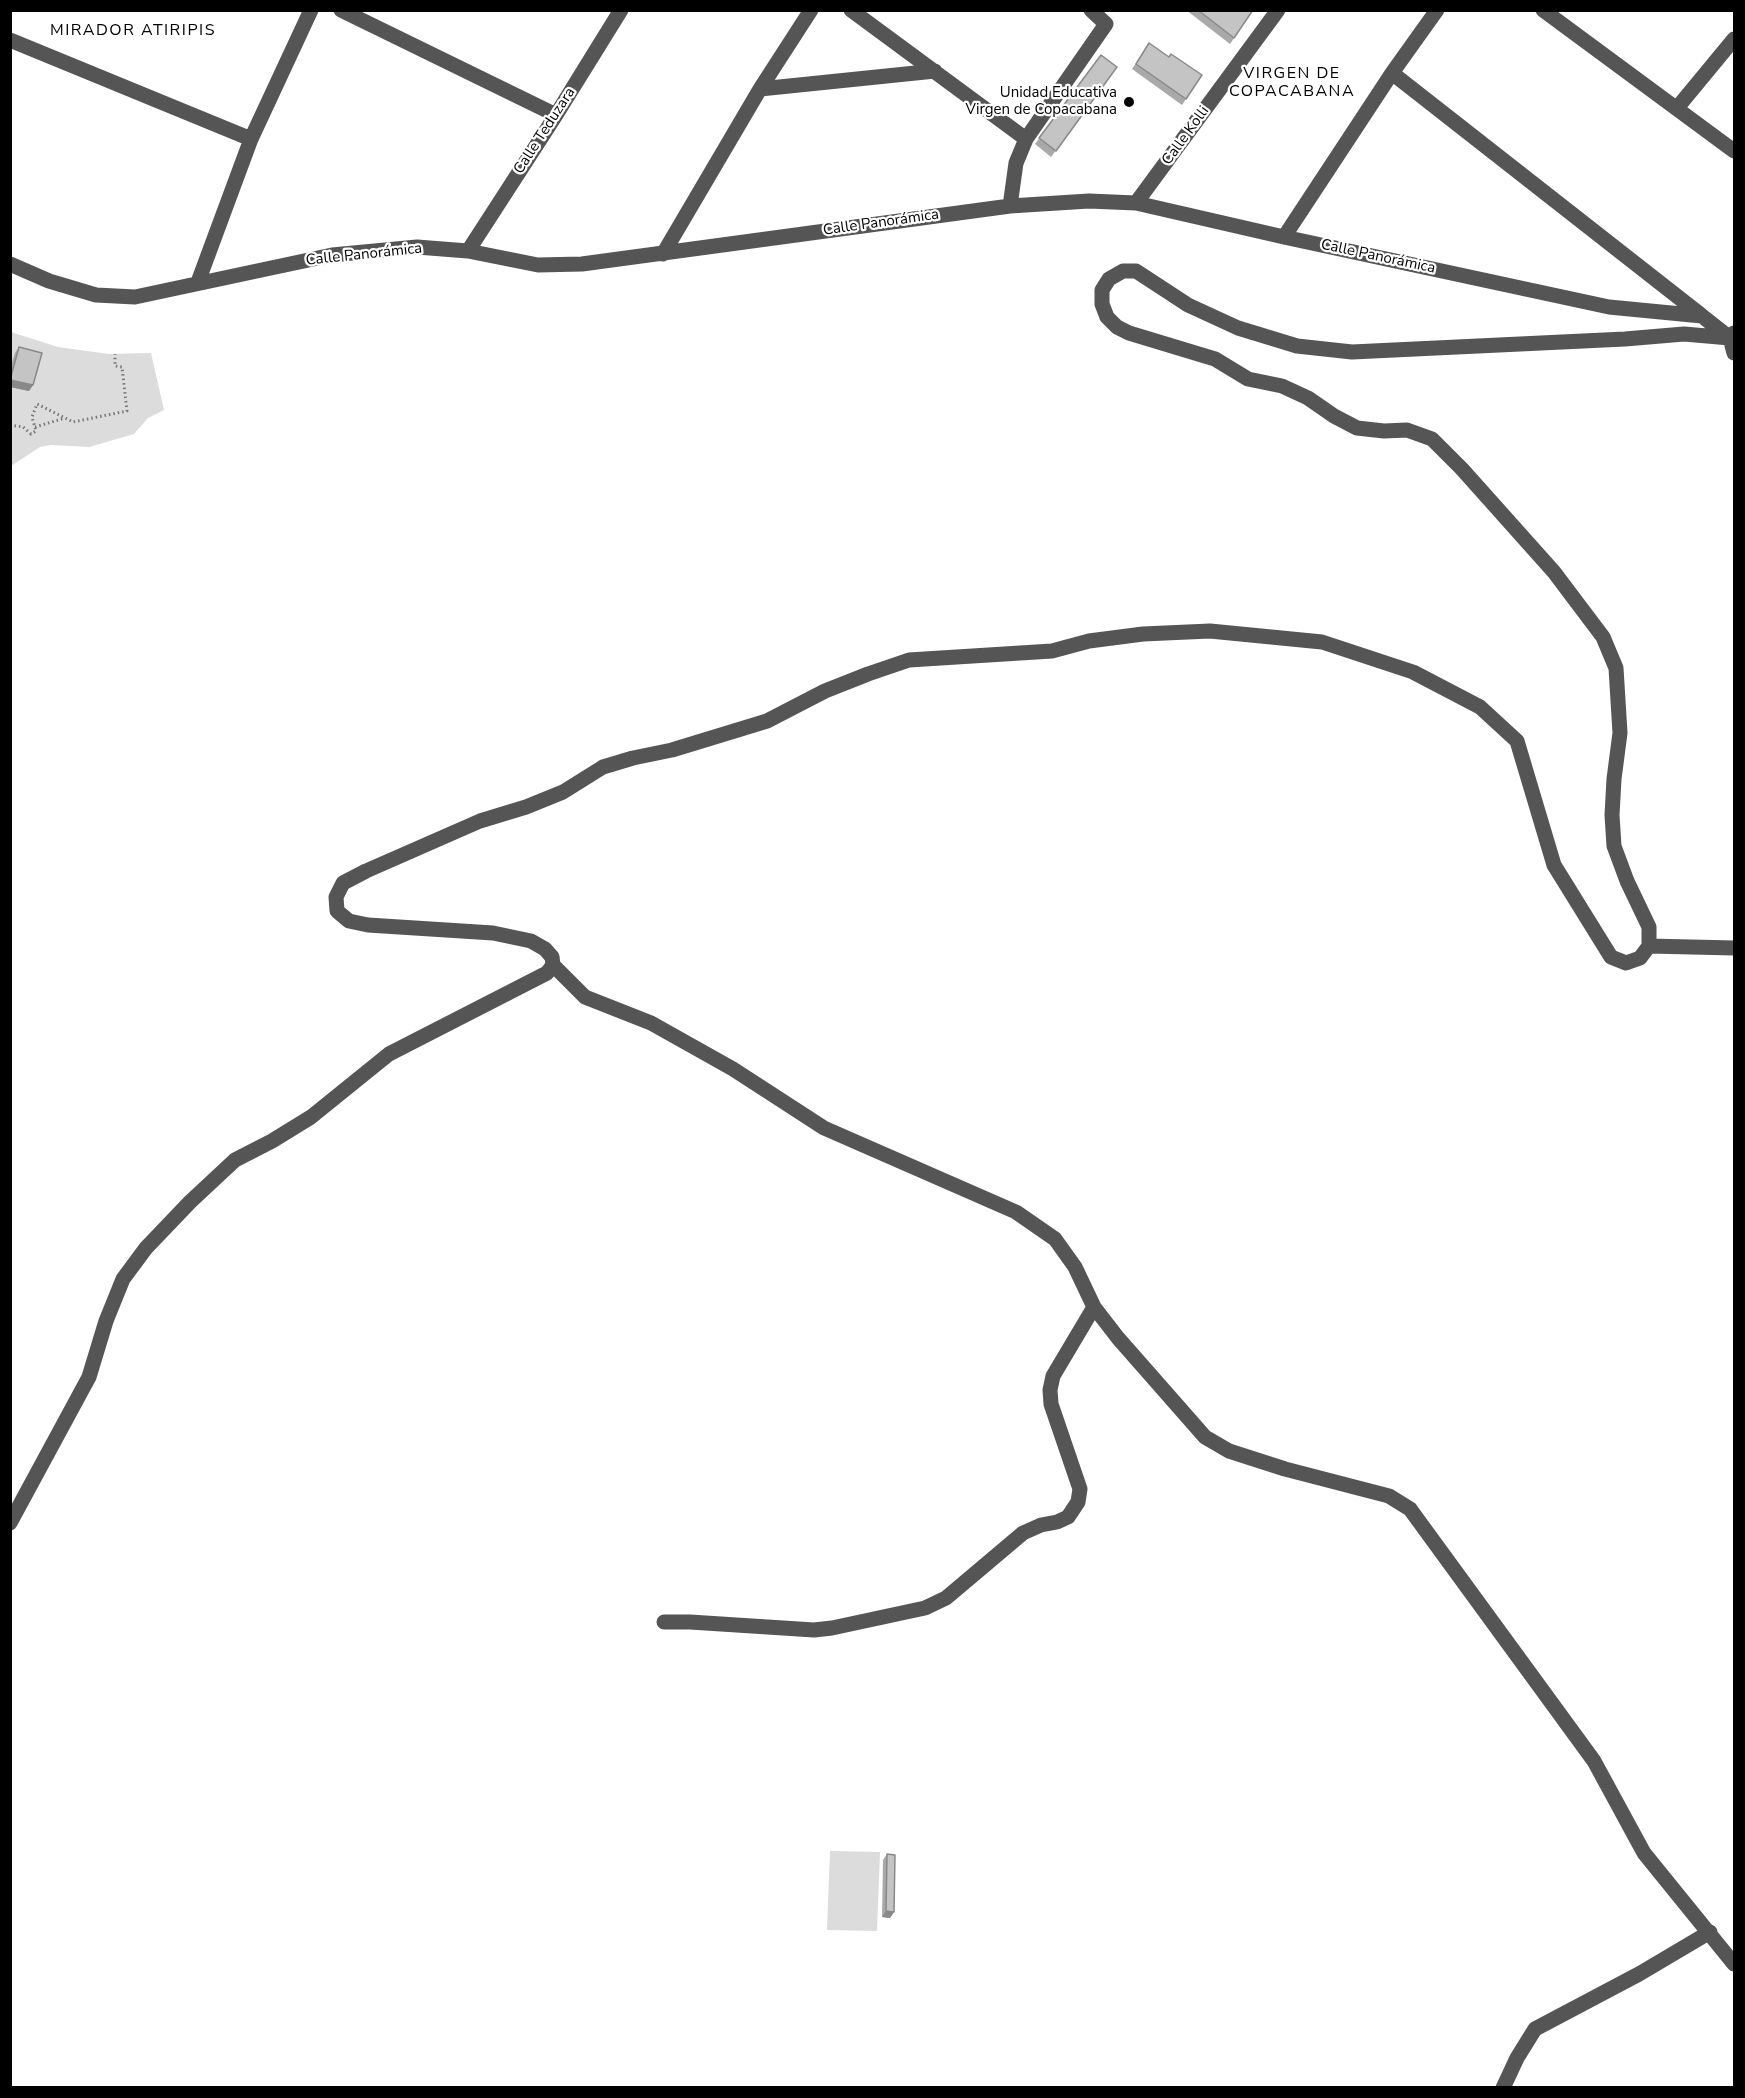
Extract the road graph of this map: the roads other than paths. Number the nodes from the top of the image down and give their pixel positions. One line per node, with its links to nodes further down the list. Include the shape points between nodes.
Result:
1 (311, 10): 17 (street)
2 (341, 10): 16 (street)
3 (621, 10): 16 (street, Calle Teduzara)
4 (811, 10): 14 (street)
5 (851, 10): 12 (street)
6 (1091, 10): 18 (street, via 1106,24)
7 (1278, 10): 20 (street, Calle Kolli)
8 (1437, 10): 13 (street)
9 (1543, 10): 15 (street)
10 (1734, 39): 15 (street)
11 (10, 40): 17 (street)
12 (935, 71): 14 (street); 18 (street)
13 (1392, 73): 22 (street); 27 (street)
14 (760, 89): 24 (street)
15 (1677, 108): 19 (street)
16 (556, 115): 23 (street, Calle Teduzara)
17 (252, 139): 26 (street)
18 (1026, 139): 21 (street, via 1016,163)
19 (1734, 151)
20 (1136, 203): 21 (street, Calle Panorámica, via 1089,201); 22 (street, Calle Panorámica)
21 (1010, 206): 24 (street, Calle Panorámica)
22 (1284, 237): 27 (street, Calle Panorámica, via 1610,307)
23 (468, 250): 24 (street, Calle Panorámica, via 538,266); 26 (street, Calle Panorámica, via 417,248 332,255)
24 (663, 254)
25 (10, 264): 26 (street, Calle Panorámica, via 96,295 135,297)
26 (198, 282)
27 (1701, 316): 28 (street)
28 (1732, 335): 29 (street); 30 (street, via 1684,334 1352,352 1297,346 1238,328 1188,305 1136,271 1122,271 1109,279 1102,290 1101,304 1107,317 1129,333 1215,359 1248,379 1282,386 1357,428 1407,430 1432,439 1554,572 1603,637 1616,668 1620,733 1612,815 1614,846 1649,927)
29 (1734, 353)
30 (1649, 946): 31 (street); 32 (street, via 1640,958 1626,963 1611,957 1554,865 1517,741 1480,707 1413,672 1322,642 1209,631 1143,634 1089,641 1052,651 909,660 825,691 767,721 603,767 563,792 480,821 366,871 343,883 336,897 337,911 349,921 531,941 545,949)
31 (1734, 948)
32 (553, 965): 33 (street, via 585,997 651,1023 733,1069 824,1128 1016,1212 1055,1239); 34 (street, via 547,973 389,1054 311,1117 235,1160 190,1202 123,1279 89,1377)
33 (1095, 1306): 35 (street, via 1053,1376 1050,1390 1051,1404 1080,1489 1078,1502 1068,1517 1023,1533 946,1598 925,1608 832,1628); 36 (street, via 1205,1437 1229,1451 1389,1496 1410,1509 1594,1761 1644,1853)
34 (10, 1523)
35 (664, 1623)
36 (1710, 1932): 37 (street); 38 (street, via 1535,2029)
37 (1734, 1964)
38 (1503, 2088)

